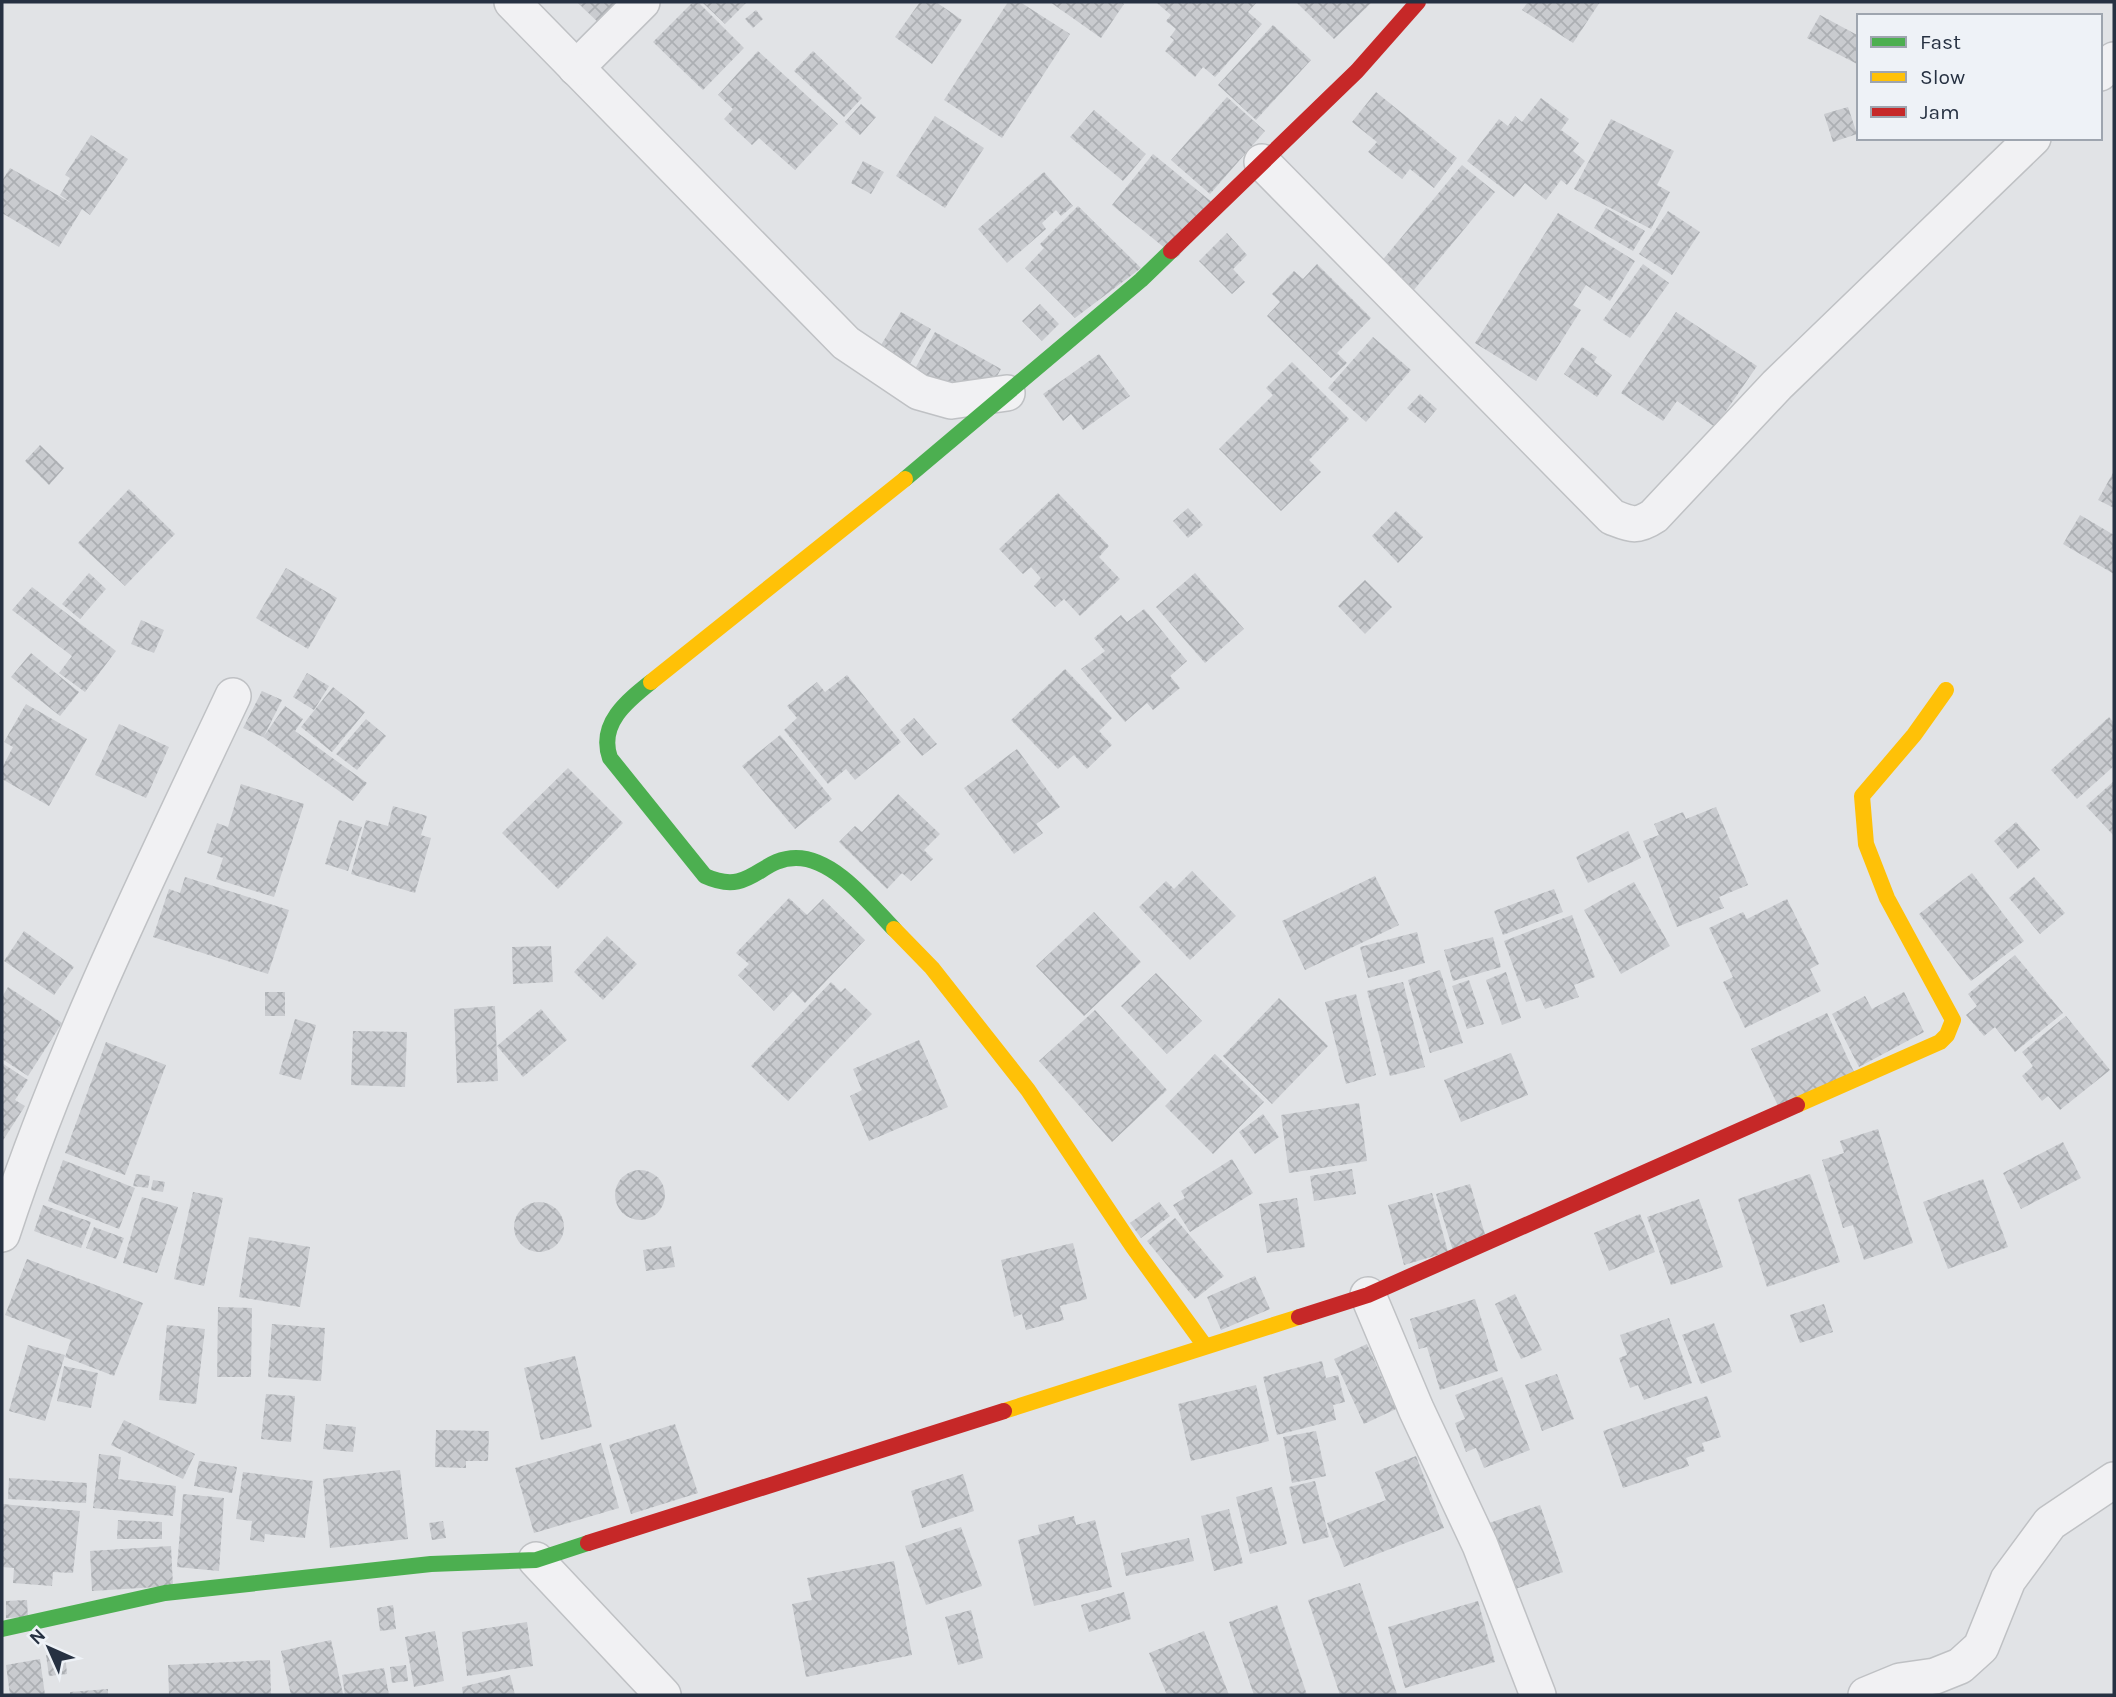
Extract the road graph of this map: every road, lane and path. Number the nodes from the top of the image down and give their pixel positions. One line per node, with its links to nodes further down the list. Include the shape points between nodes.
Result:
1 (512, 2): 4 (street)
2 (642, 2): 4 (street)
3 (1418, 2): 6 (street, via 1357,71)
4 (576, 68): 7 (street, via 846,343 919,393 951,401)
5 (2031, 140): 6 (street, via 1776,385 1643,524 1612,517)
6 (1262, 162): 7 (street, via 1141,280)
7 (1007, 393): 12 (street, via 624,704 611,722 605,749 705,876 717,883 734,883 793,858 825,865 842,876 932,968 1028,1090)
8 (1946, 690): 11 (street, via 1862,796 1866,844 1887,898 1953,1020 1947,1035 1940,1042)
9 (233, 696): 10 (street, via 93,998 28,1155)
10 (2, 1234)
11 (1368, 1295): 12 (street); 17 (street, via 1479,1545)
12 (1205, 1346): 14 (street)
13 (2114, 1480): 18 (street, via 2050,1523 2008,1580 1981,1647 1959,1666)
14 (536, 1560): 15 (street, via 431,1564 165,1593); 16 (street)
15 (2, 1629)
16 (663, 1695)
17 (1538, 1695)
18 (1866, 1695)

